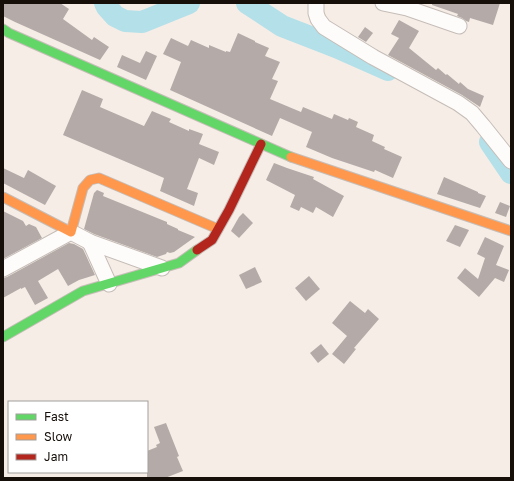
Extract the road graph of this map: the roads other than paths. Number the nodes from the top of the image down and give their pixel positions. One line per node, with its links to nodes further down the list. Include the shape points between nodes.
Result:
1 (316, 3): 6 (street, via 316,13 324,28 472,113)
2 (383, 3): 3 (street, via 407,8)
3 (459, 26)
4 (3, 29): 5 (street)
5 (261, 144): 8 (street); 9 (street, via 298,160)
6 (511, 161)
7 (6, 202): 10 (street)
8 (218, 229): 10 (street, via 99,178 87,182 83,188); 12 (street, via 212,240 179,263)
9 (511, 231)
10 (71, 232): 11 (street); 13 (street)
11 (90, 242): 12 (street); 14 (street)
12 (162, 268): 14 (street)
13 (3, 269)
14 (109, 284): 15 (street, via 83,291)
15 (3, 338)

